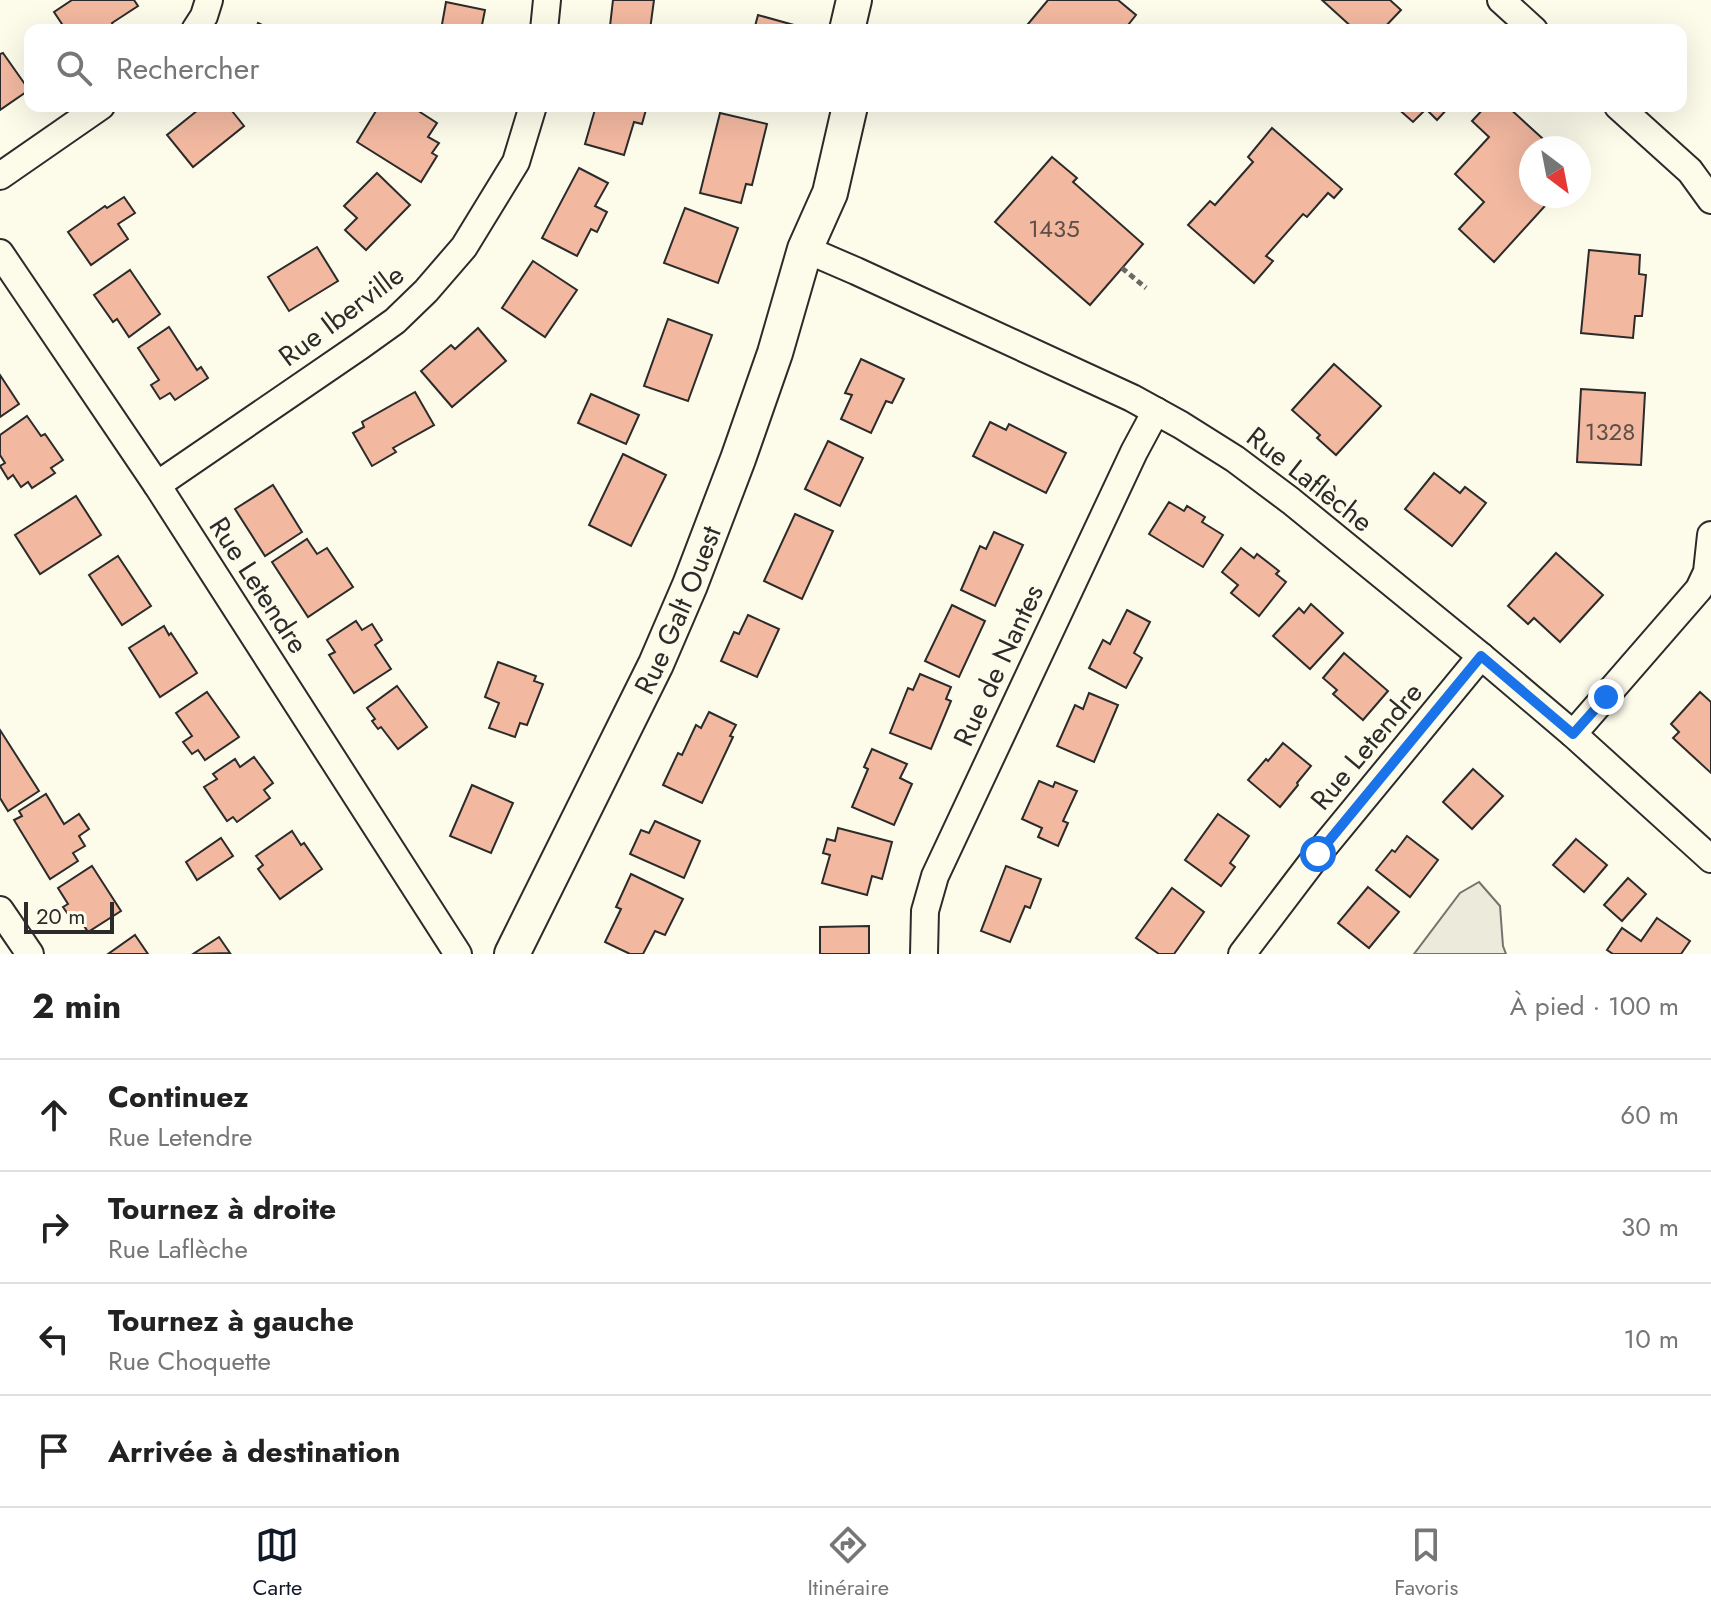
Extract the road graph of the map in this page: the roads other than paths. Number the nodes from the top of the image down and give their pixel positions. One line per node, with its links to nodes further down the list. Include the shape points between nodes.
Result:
1 (209, 0): 6 (street)
2 (547, 0): 7 (street)
3 (854, 0): 8 (street)
4 (873, 0): 9 (street)
5 (1501, 0): 10 (street)
6 (199, 24)
7 (545, 24)
8 (848, 24)
9 (869, 24)
10 (1527, 24)
11 (92, 112): 16 (street)
12 (531, 112): 21 (street, Rue Iberville, via 516,162 464,247 426,291 395,321)
13 (829, 112): 18 (street, Rue Galt Ouest)
14 (849, 112): 18 (street, Rue Galt Ouest, via 830,193)
15 (1625, 112): 17 (street, via 1690,171)
16 (0, 176)
17 (1711, 200)
18 (805, 249): 20 (street, Rue Laflèche); 29 (street, Rue Galt Ouest, via 770,366 690,585)
19 (0, 253): 21 (street, Rue Letendre)
20 (1156, 411): 23 (street, Rue Laflèche, via 1291,501); 30 (street, Rue de Nantes, via 935,876 925,911)
21 (157, 485): 28 (street, Rue Letendre)
22 (1711, 535): 24 (street, via 1707,572 1699,589)
23 (1481, 656): 24 (street, Rue Laflèche); 31 (street, Rue Letendre)
24 (1573, 734): 25 (street, Rue Laflèche)
25 (1711, 859)
26 (0, 910): 27 (street)
27 (30, 954)
28 (458, 954)
29 (512, 954)
30 (924, 954)
31 (1242, 954)

